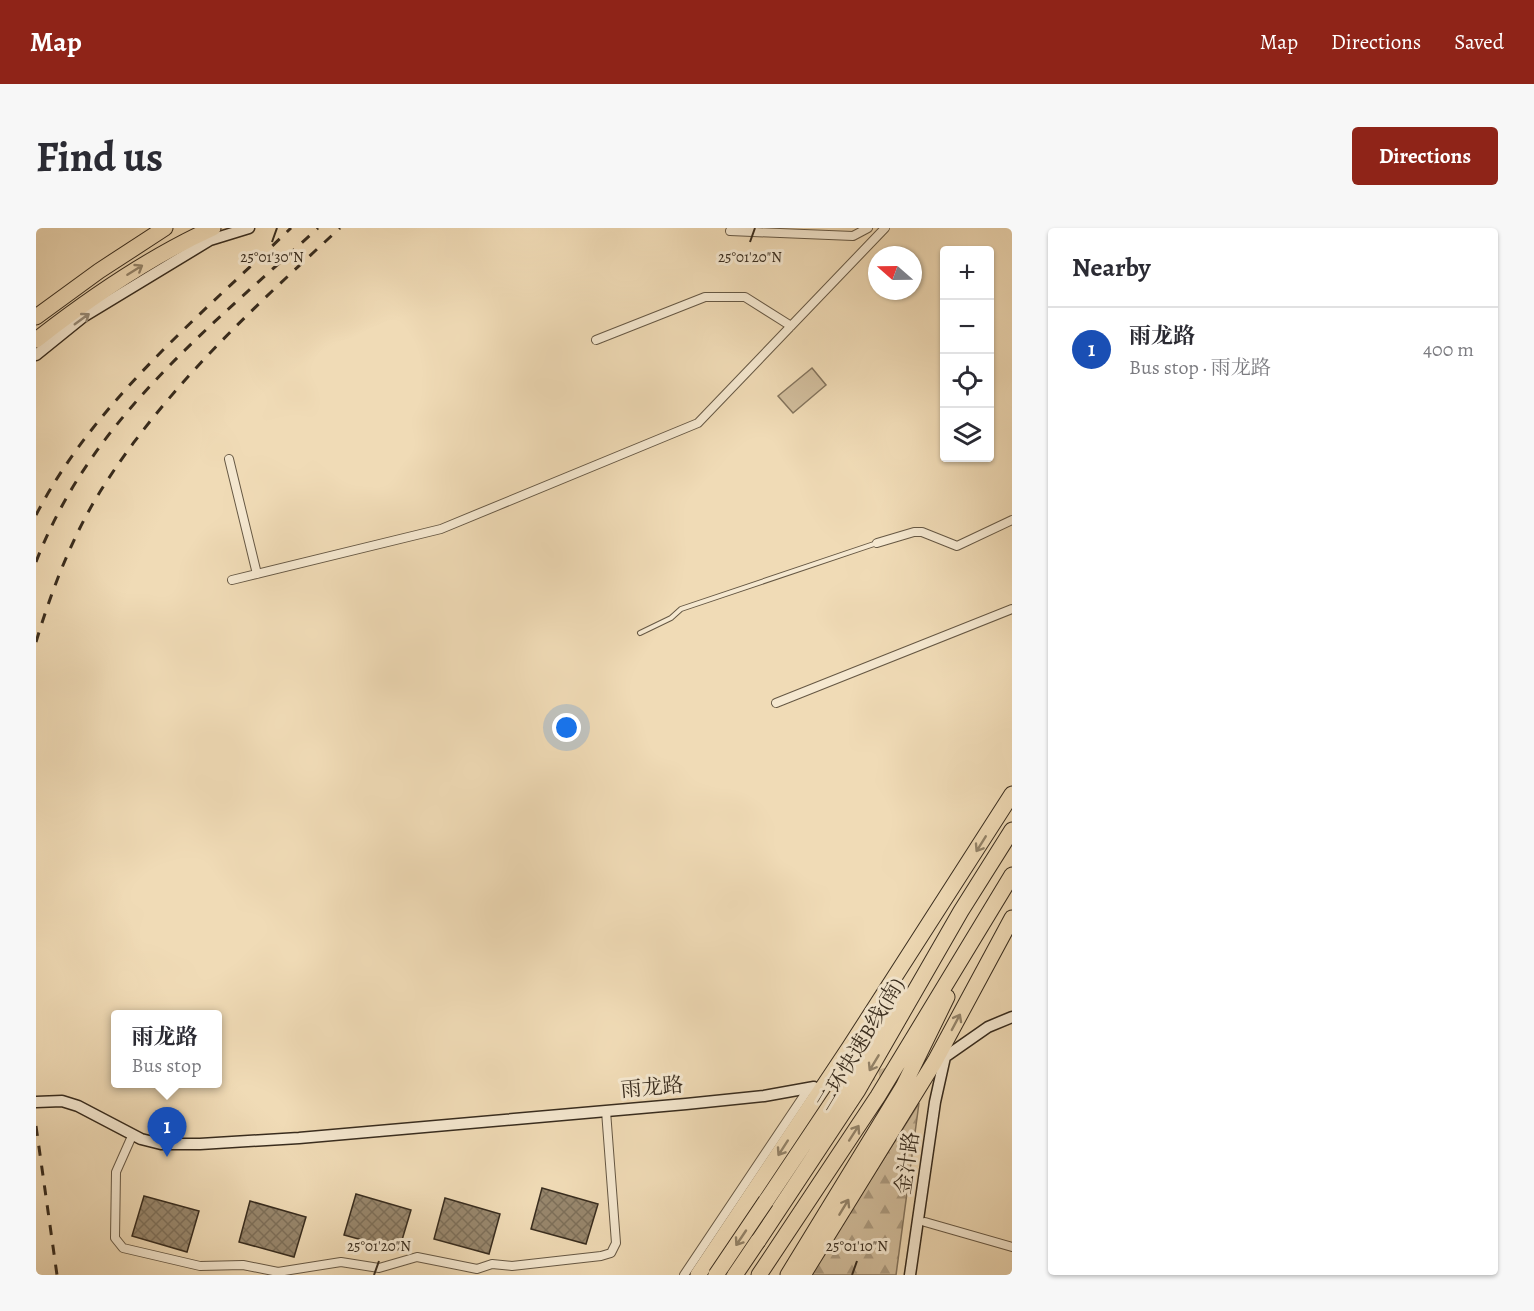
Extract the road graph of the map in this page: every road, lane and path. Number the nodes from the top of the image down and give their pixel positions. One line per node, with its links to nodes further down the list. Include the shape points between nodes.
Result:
1 (152, 228): 8 (street)
2 (165, 228): 9 (highway)
3 (213, 228): 11 (highway, one-way to 3, via 175,245)
4 (249, 228): 13 (street, one-way to 4, via 83,317 210,240)
5 (868, 228): 7 (street, via 853,236)
6 (885, 228): 10 (street)
7 (730, 231)
8 (36, 308)
9 (36, 318)
10 (791, 326): 12 (street, via 745,297 705,297); 17 (street, via 698,423 441,529)
11 (36, 340)
12 (596, 340)
13 (36, 355)
14 (229, 459): 17 (street)
15 (1012, 520): 16 (street, via 957,546 922,532)
16 (877, 543): 20 (lane, via 681,609)
17 (257, 574): 18 (street)
18 (232, 580)
19 (1012, 609): 21 (street)
20 (640, 633)
21 (776, 703)
22 (1012, 794): 36 (highway, one-way to 36, via 855,1040)
23 (1012, 830): 25 (highway, 二环快速B线(南))
24 (1012, 875): 33 (highway, via 903,1087); 39 (highway, one-way to 24, via 872,1106)
25 (976, 885): 37 (highway, one-way to 37, bridge); 38 (highway, 二环快速B线(南), one-way to 38, bridge, via 858,1090)
26 (1012, 918): 33 (highway, one-way to 26, via 935,1060)
27 (1012, 1017): 42 (street, 金汁路, via 988,1027 943,1058)
28 (812, 1088): 30 (street, 雨龙路); 35 (street)
29 (36, 1102): 31 (street, 雨龙路, via 62,1101 78,1106)
30 (606, 1111): 31 (street, 雨龙路, via 200,1144 161,1144); 31 (street, via 616,1244 611,1252 512,1266 492,1264 477,1269 417,1257 379,1268 341,1262 278,1272 243,1264 200,1266 123,1248 115,1238 116,1172)
31 (132, 1136)
32 (925, 1222): 34 (street)
33 (816, 1242): 40 (highway); 41 (highway)
34 (1012, 1247)
35 (684, 1275)
36 (698, 1275)
37 (716, 1275)
38 (735, 1275)
39 (759, 1275)
40 (788, 1275)
41 (802, 1275)
42 (910, 1275)

